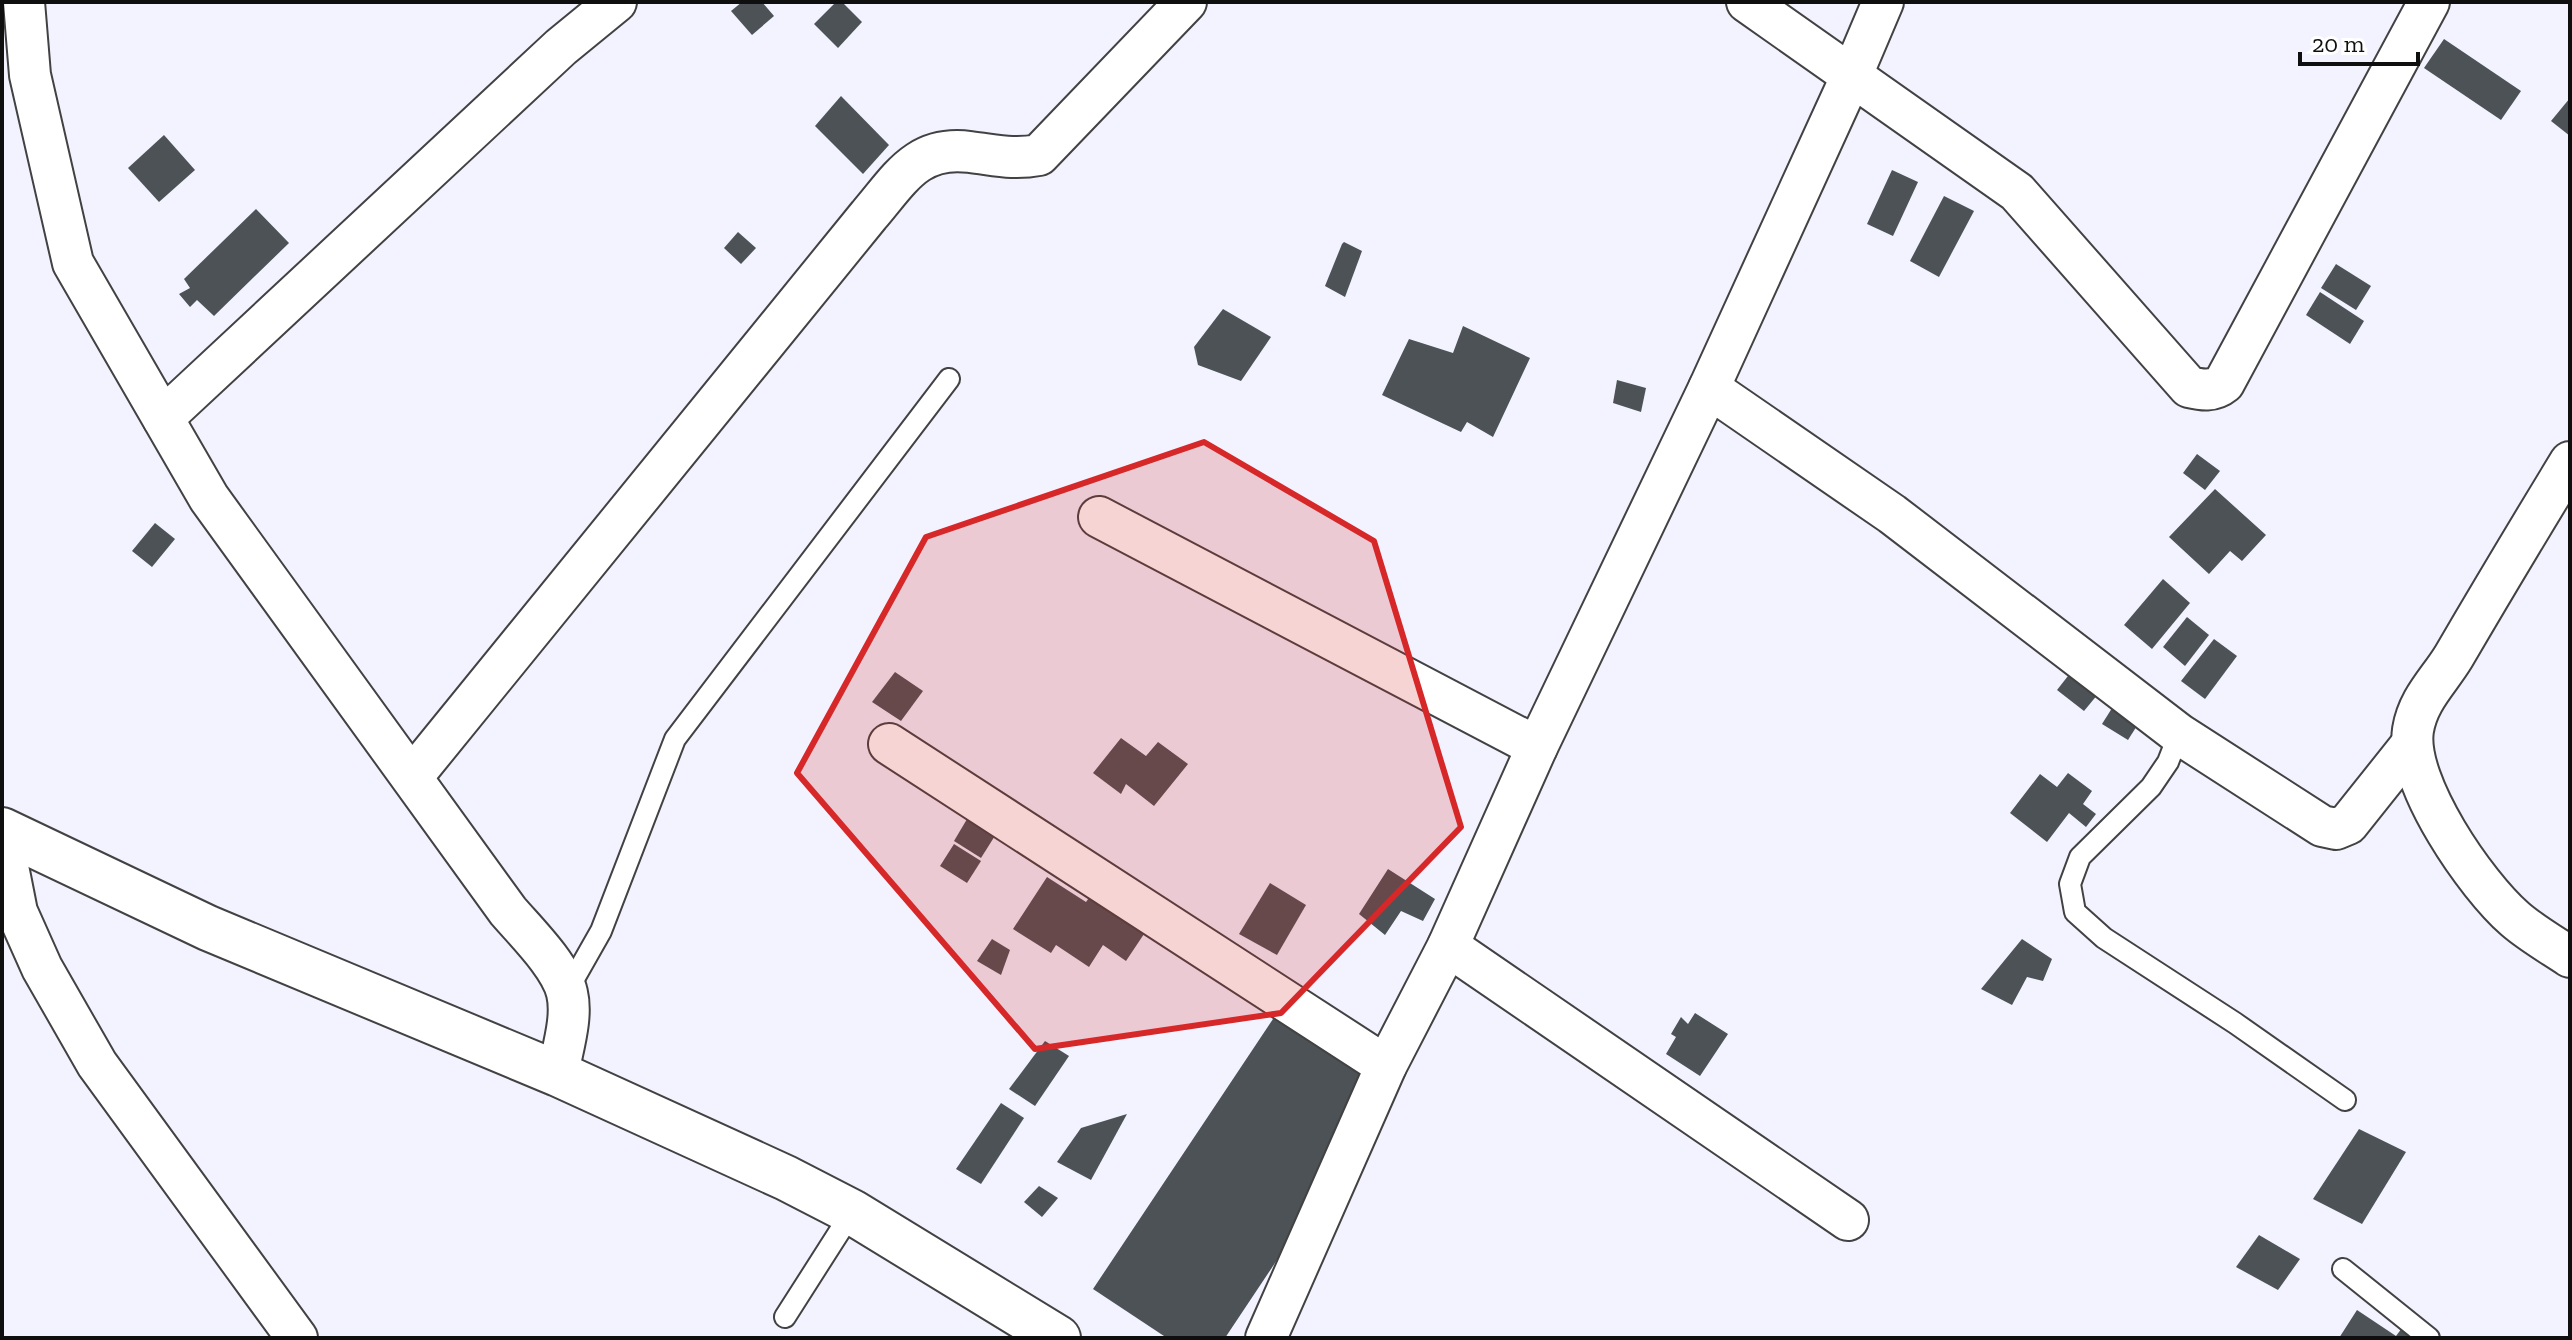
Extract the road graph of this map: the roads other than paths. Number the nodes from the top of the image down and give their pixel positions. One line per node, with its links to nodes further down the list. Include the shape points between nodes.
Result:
1 (24, 2): 10 (street, via 30,75 73,263)
2 (616, 2): 10 (street, via 561,47)
3 (1186, 2): 17 (street, via 1039,155 1016,159 965,151 930,154 910,167)
4 (1747, 2): 7 (street)
5 (1883, 2): 7 (street)
6 (2429, 2): 7 (street, via 2217,389 2189,387 2017,192)
7 (1852, 75): 9 (street)
8 (949, 379): 21 (lane, via 675,739 601,931)
9 (1709, 388): 13 (street, via 1892,514); 16 (street)
10 (163, 418): 17 (street, via 209,498)
11 (2570, 462): 15 (street, via 2422,700)
12 (1099, 517): 16 (street)
13 (2179, 734): 15 (street, via 2322,826 2336,829 2348,824); 24 (lane, via 2151,787 2080,857 2070,884 2075,912 2104,938)
14 (889, 744): 22 (street)
15 (2411, 745): 20 (street, via 2440,823 2486,890 2515,919)
16 (1537, 747): 19 (street)
17 (412, 777): 21 (street)
18 (2, 833): 23 (street, via 208,928); 29 (street, via 17,912 97,1064)
19 (1448, 946): 22 (street); 26 (street)
20 (2570, 957)
21 (567, 991): 23 (street, via 569,1010)
22 (1386, 1066): 31 (street)
23 (558, 1074): 25 (street)
24 (2345, 1100)
25 (852, 1212): 28 (lane); 30 (street)
26 (1848, 1220)
27 (2343, 1269): 32 (lane)
28 (785, 1317)
29 (297, 1338)
30 (1058, 1338)
31 (1266, 1338)
32 (2429, 1338)

